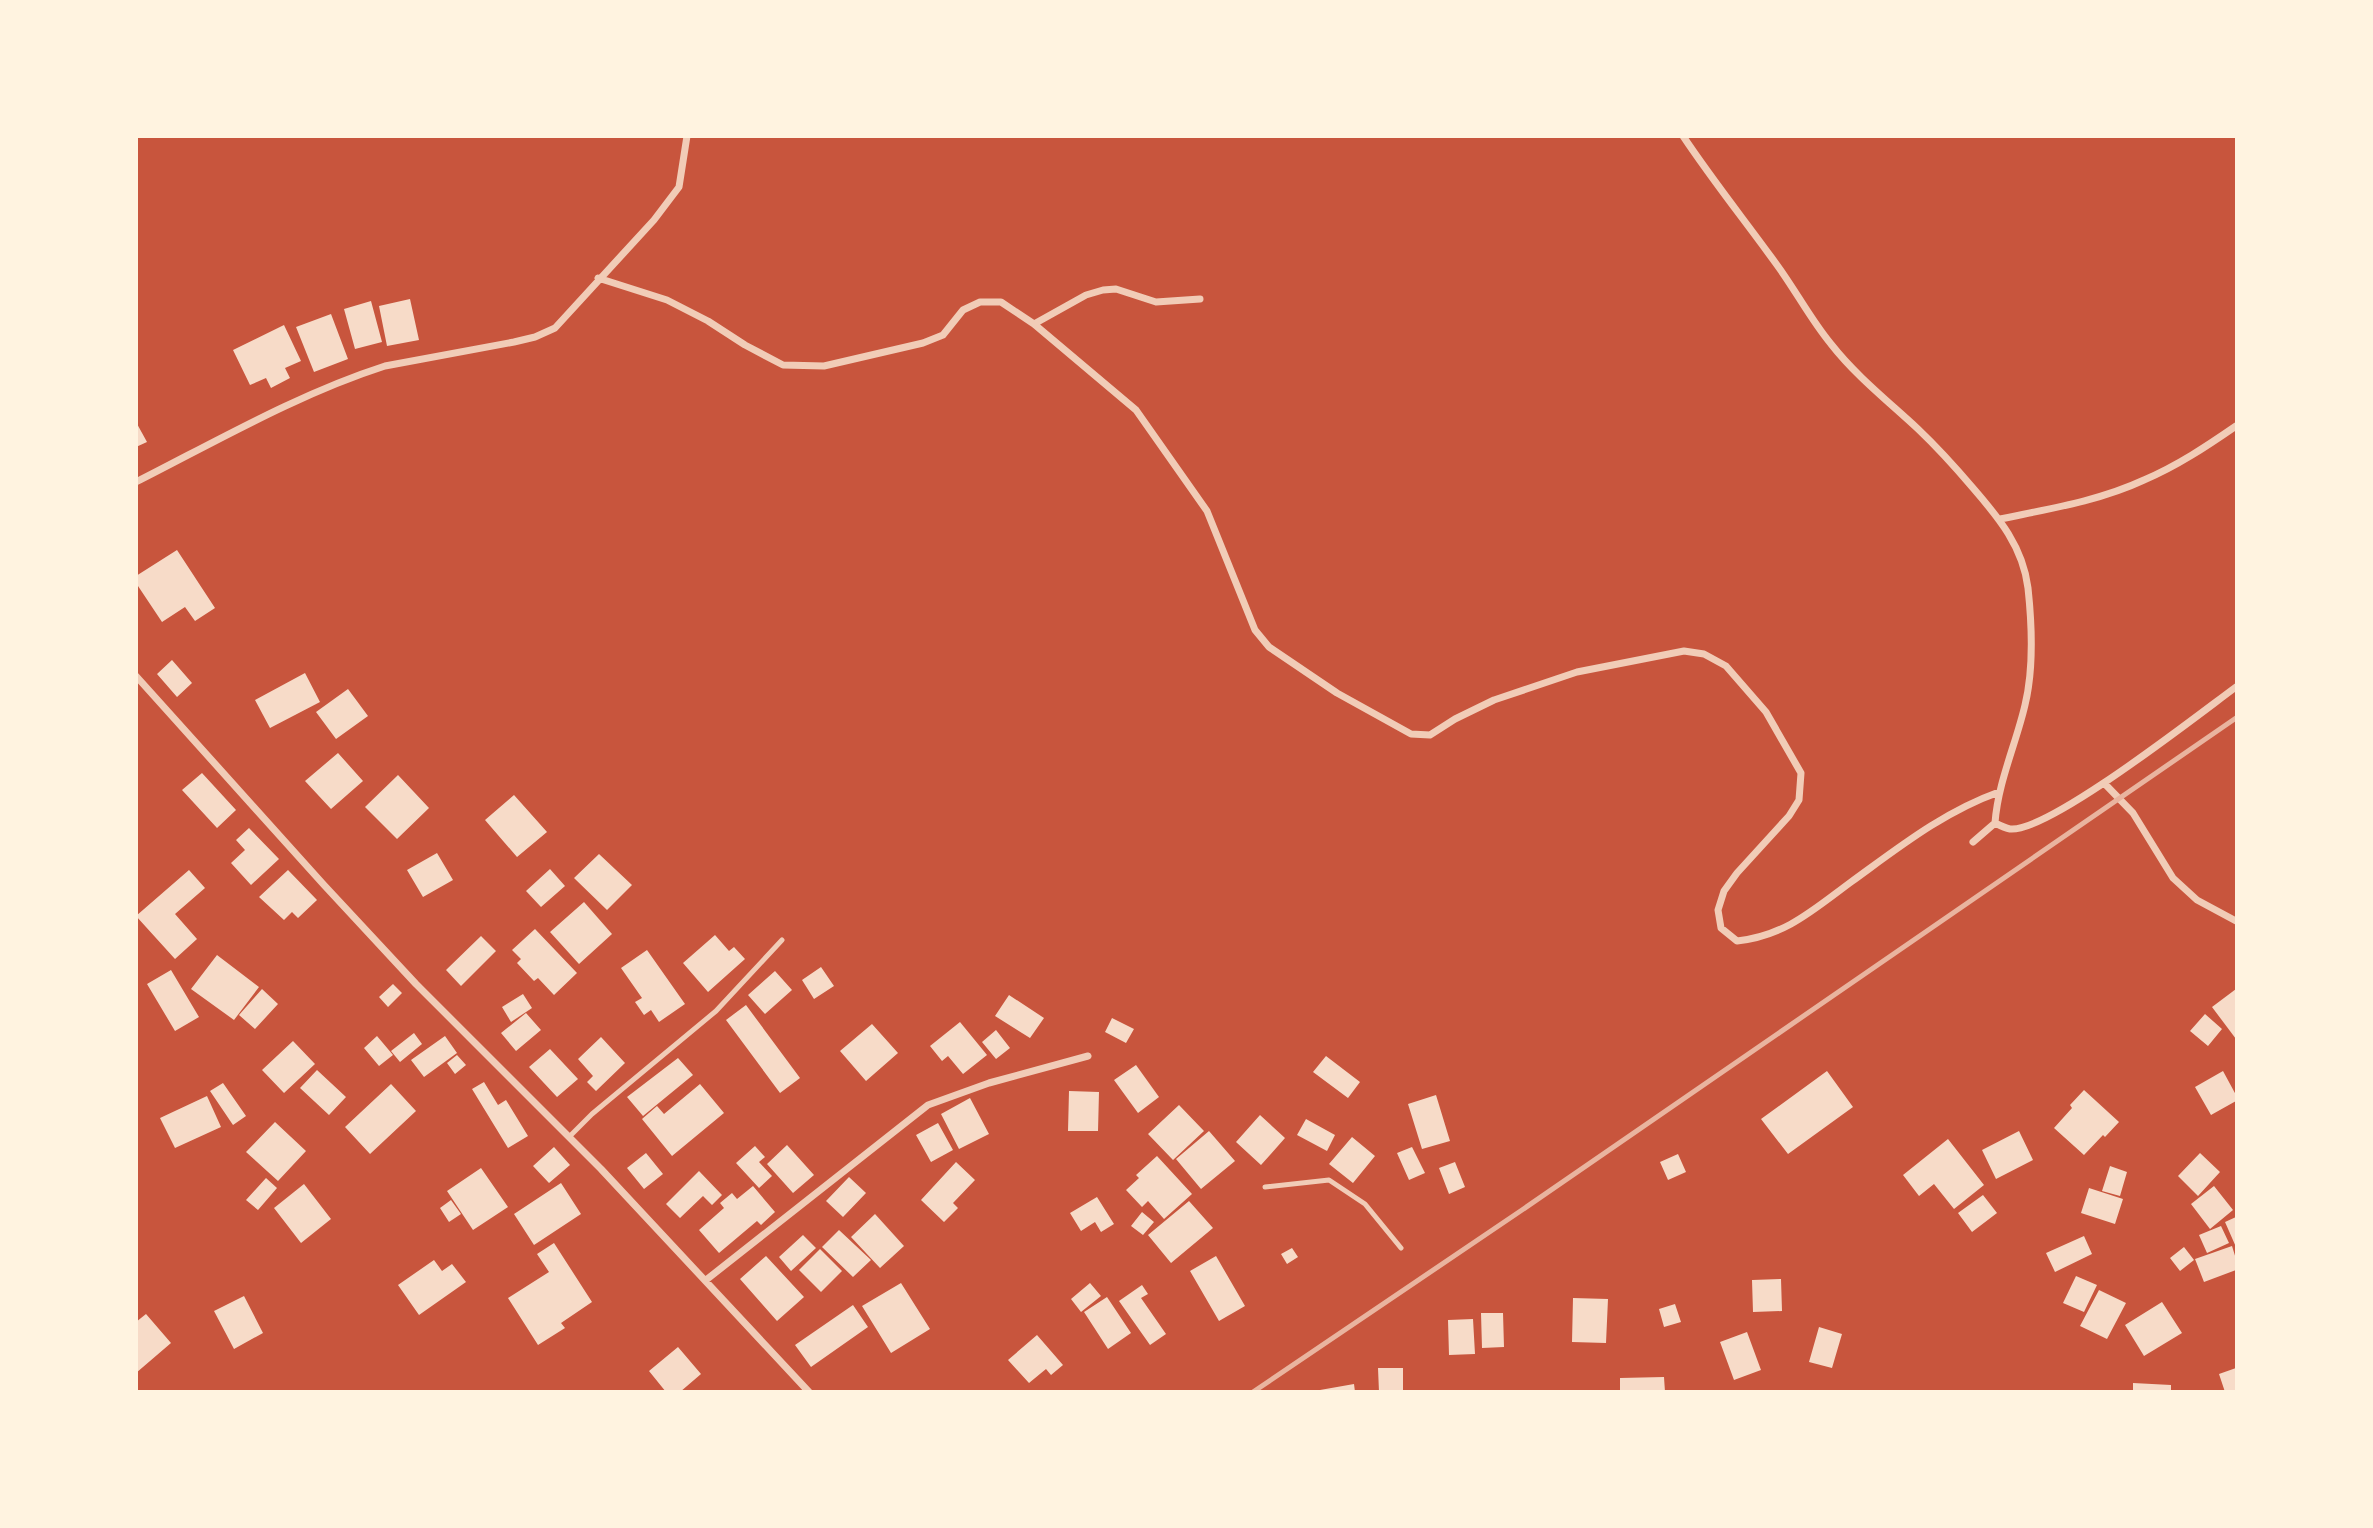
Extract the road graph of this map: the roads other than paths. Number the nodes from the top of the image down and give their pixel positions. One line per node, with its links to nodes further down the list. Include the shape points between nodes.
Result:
1 (687, 136): 3 (street, via 679,187)
2 (1683, 136): 8 (street, via 1829,342 1922,432)
3 (598, 278): 5 (street, via 667,300 783,365 824,366 923,343 943,335 963,310 980,302 1000,302); 7 (street, via 569,315 535,337 366,372 267,415)
4 (1200, 299): 5 (street, via 1156,302 1116,289 1103,290)
5 (1034, 324): 12 (street, via 1136,410 1207,511 1255,630 1269,647 1337,693 1411,734 1430,734 1494,700 1577,671 1684,651 1704,654 1726,666 1766,712 1801,773 1799,800 1789,816 1724,891 1718,910 1721,928 1737,941 1780,931 1944,816)
6 (2236, 426): 8 (street, via 2184,461 2143,481)
7 (136, 482)
8 (2000, 519): 12 (street, via 2023,563 2030,649 2026,702)
9 (136, 676): 18 (street, via 383,948)
10 (2236, 687): 11 (street)
11 (2104, 783): 13 (street, via 2026,826 2010,829); 15 (street, via 2133,813 2173,878 2197,900)
12 (1998, 792): 13 (street)
13 (1995, 823): 14 (street)
14 (1973, 842)
15 (2236, 921)
16 (782, 940): 18 (lane, via 716,1011)
17 (1088, 1056): 21 (street, via 928,1105)
18 (569, 1137): 21 (street)
19 (1265, 1187): 20 (lane, via 1329,1180 1365,1204)
20 (1401, 1248)
21 (706, 1280): 22 (street)
22 (809, 1391)

